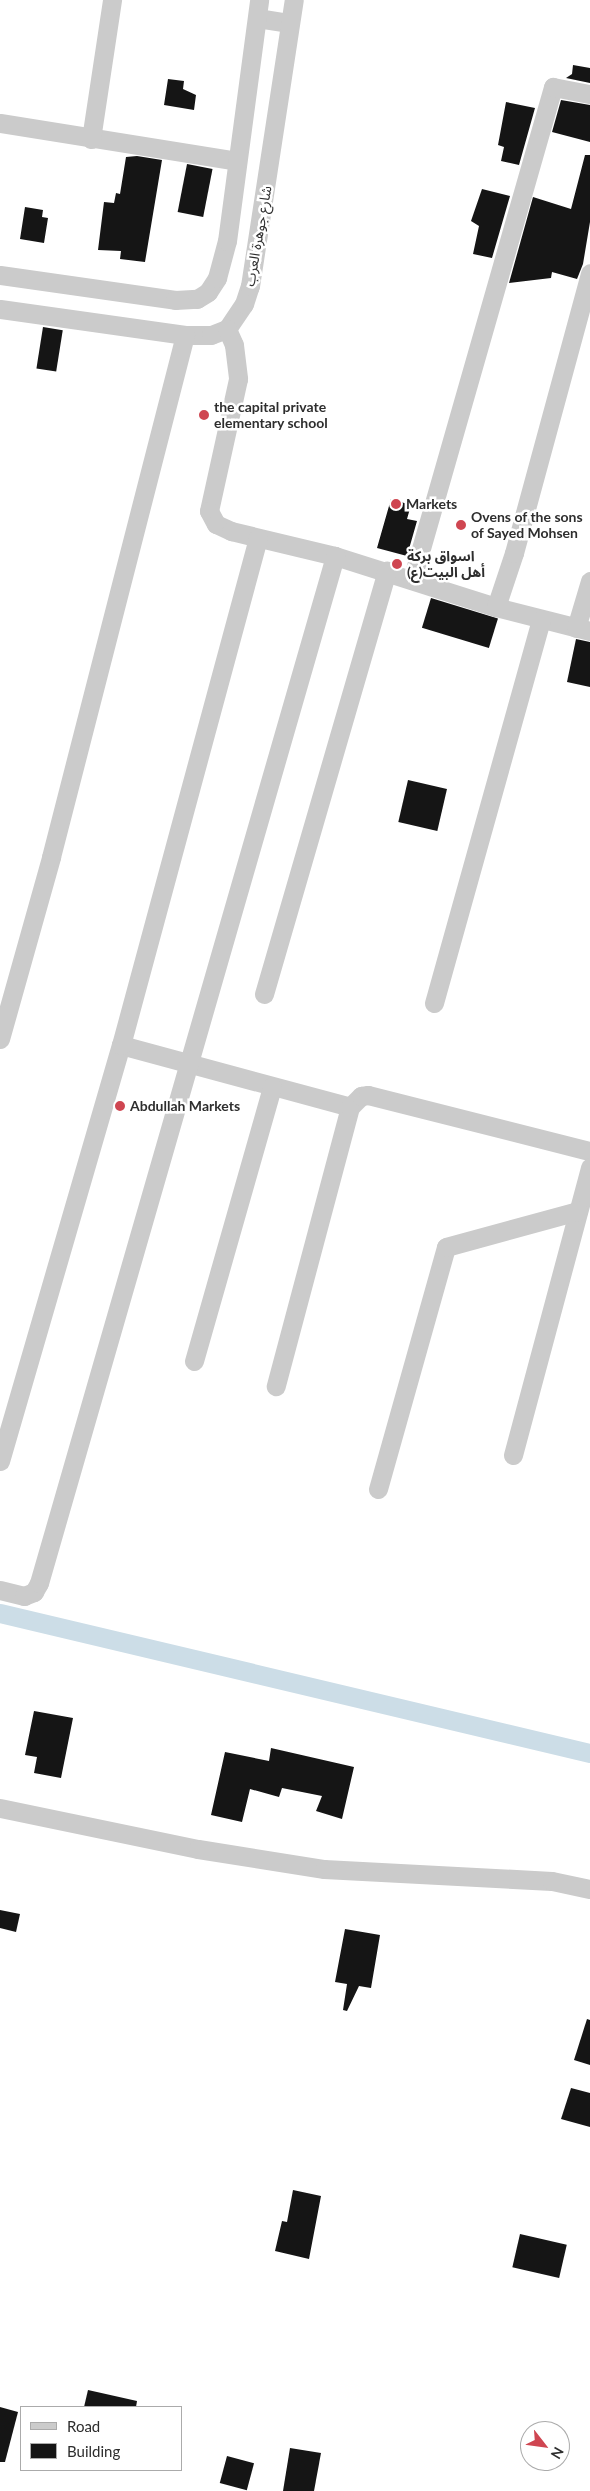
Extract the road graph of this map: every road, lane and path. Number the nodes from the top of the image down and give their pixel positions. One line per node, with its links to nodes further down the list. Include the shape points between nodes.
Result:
1 (112, 0): 7 (street)
2 (294, 0): 4 (street, شارع جوهرة العرب)
3 (258, 9): 4 (street); 8 (street)
4 (290, 23): 12 (street, شارع جوهرة العرب, via 250,286 244,304)
5 (590, 94): 17 (street, via 553,87)
6 (0, 123): 7 (street)
7 (91, 139): 8 (street)
8 (237, 161): 10 (street, via 222,264 208,292 196,299 175,300)
9 (590, 273): 19 (street, via 514,553)
10 (0, 275)
11 (0, 309): 13 (street)
12 (228, 329): 13 (street, via 211,335); 14 (street, via 234,345 238,379 209,511 216,524)
13 (185, 335): 24 (street, via 51,857)
14 (258, 538): 15 (street); 25 (street)
15 (335, 556): 16 (street); 26 (street)
16 (387, 571): 17 (street); 22 (street)
17 (412, 580): 19 (street)
18 (590, 581): 21 (street)
19 (496, 607): 20 (street)
20 (541, 620): 21 (street); 23 (street)
21 (583, 630)
22 (264, 994)
23 (434, 1003)
24 (0, 1040)
25 (121, 1046): 26 (street); 35 (street)
26 (190, 1065): 27 (street); 37 (street, via 39,1583 34,1592 24,1596)
27 (272, 1087): 28 (street); 32 (street)
28 (350, 1107): 29 (street, via 361,1096 368,1095); 33 (street)
29 (590, 1151)
30 (590, 1167): 31 (street)
31 (578, 1211): 34 (street); 36 (street, via 446,1246)
32 (194, 1361)
33 (276, 1386)
34 (513, 1454)
35 (0, 1461)
36 (378, 1489)
37 (0, 1590)
38 (0, 1808): 39 (street, via 198,1849 324,1869 552,1881)
39 (590, 1889)

